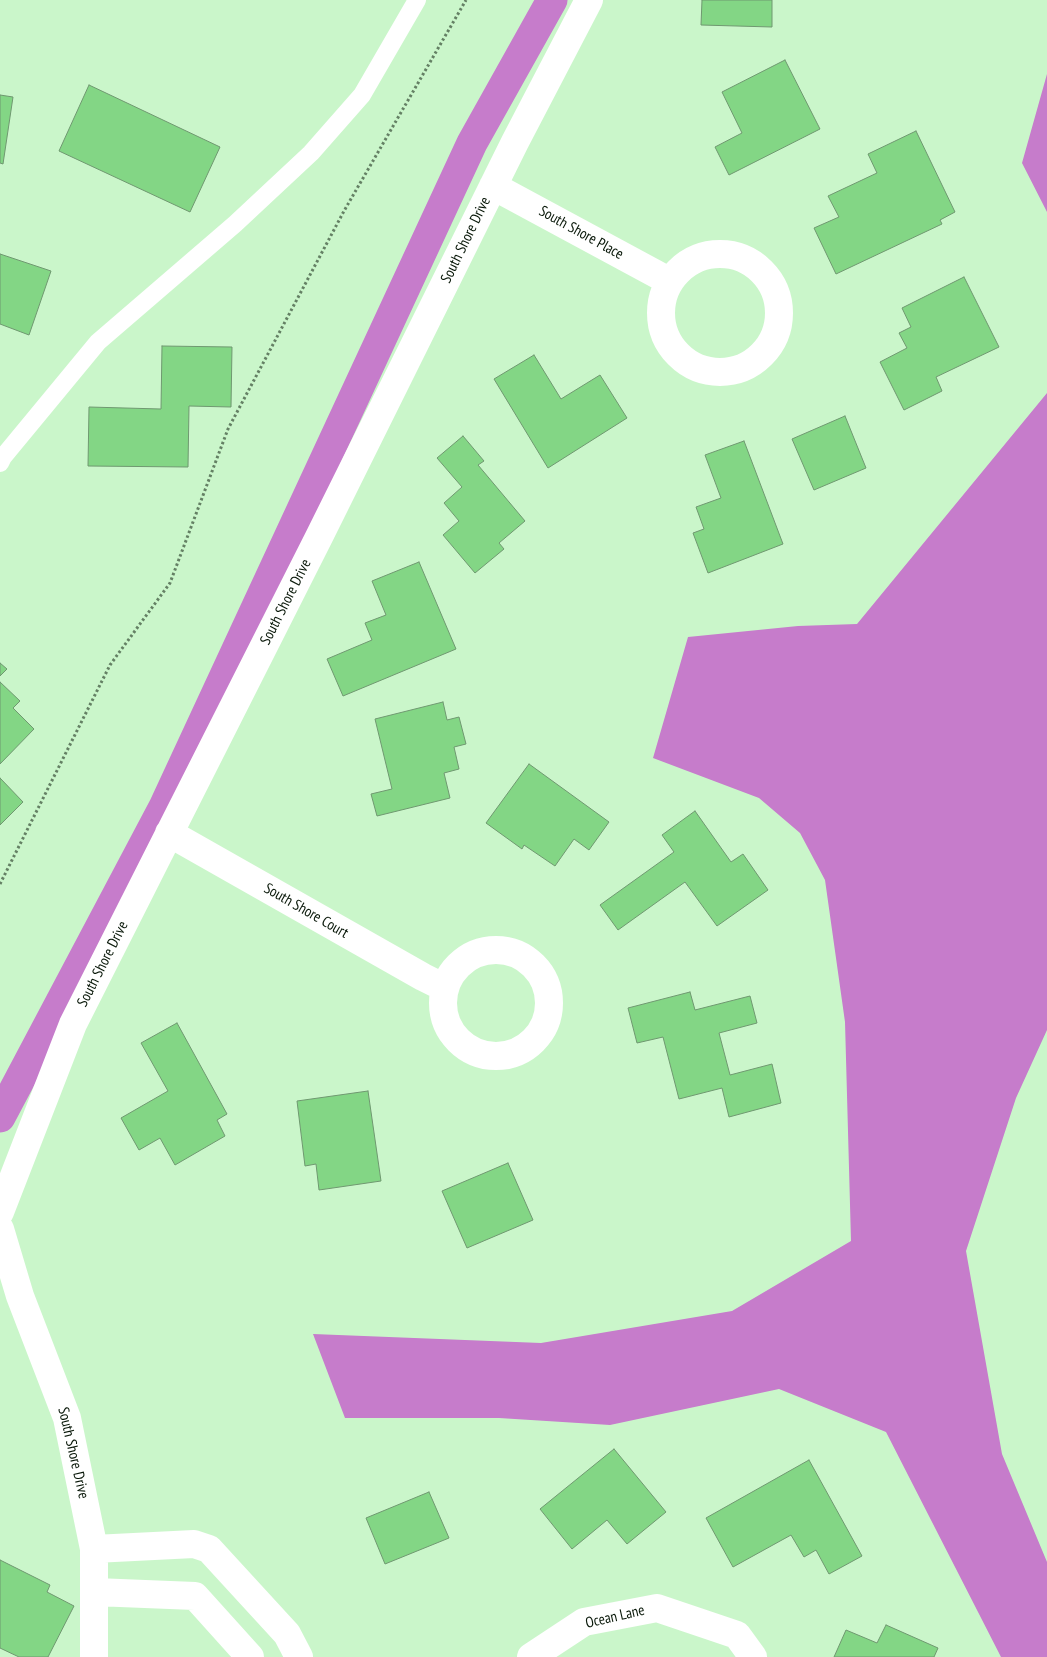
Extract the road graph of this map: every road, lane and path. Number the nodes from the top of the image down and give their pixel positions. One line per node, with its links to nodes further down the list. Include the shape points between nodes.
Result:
1 (417, 0): 6 (lane, via 362,96 311,153 235,224 98,342)
2 (466, 0): 8 (path, via 344,212 228,429 170,583 110,666)
3 (589, 0): 4 (street, South Shore Drive)
4 (493, 186): 5 (street, South Shore Place); 7 (street, South Shore Drive)
5 (669, 281): 5 (street, via 661,303 662,326 671,347 688,364 710,372 732,372 754,362 770,346 778,324 778,301 768,279 752,264 730,255 707,256 686,265)
6 (0, 463)
7 (169, 833): 9 (street, South Shore Court); 10 (street, South Shore Drive, via 73,1024)
8 (0, 884)
9 (444, 988)
10 (0, 1212)
11 (0, 1229): 12 (street, South Shore Drive, via 20,1296 67,1418)
12 (94, 1549): 13 (street, South Shore Drive); 16 (street, via 194,1544 209,1549 287,1634)
13 (95, 1592): 14 (street, South Shore Drive); 15 (street, via 195,1596)
14 (94, 1657)
15 (250, 1657)
16 (299, 1657)
17 (531, 1657): 18 (street, Ocean Lane, via 584,1622 657,1608 737,1635)
18 (753, 1657)

